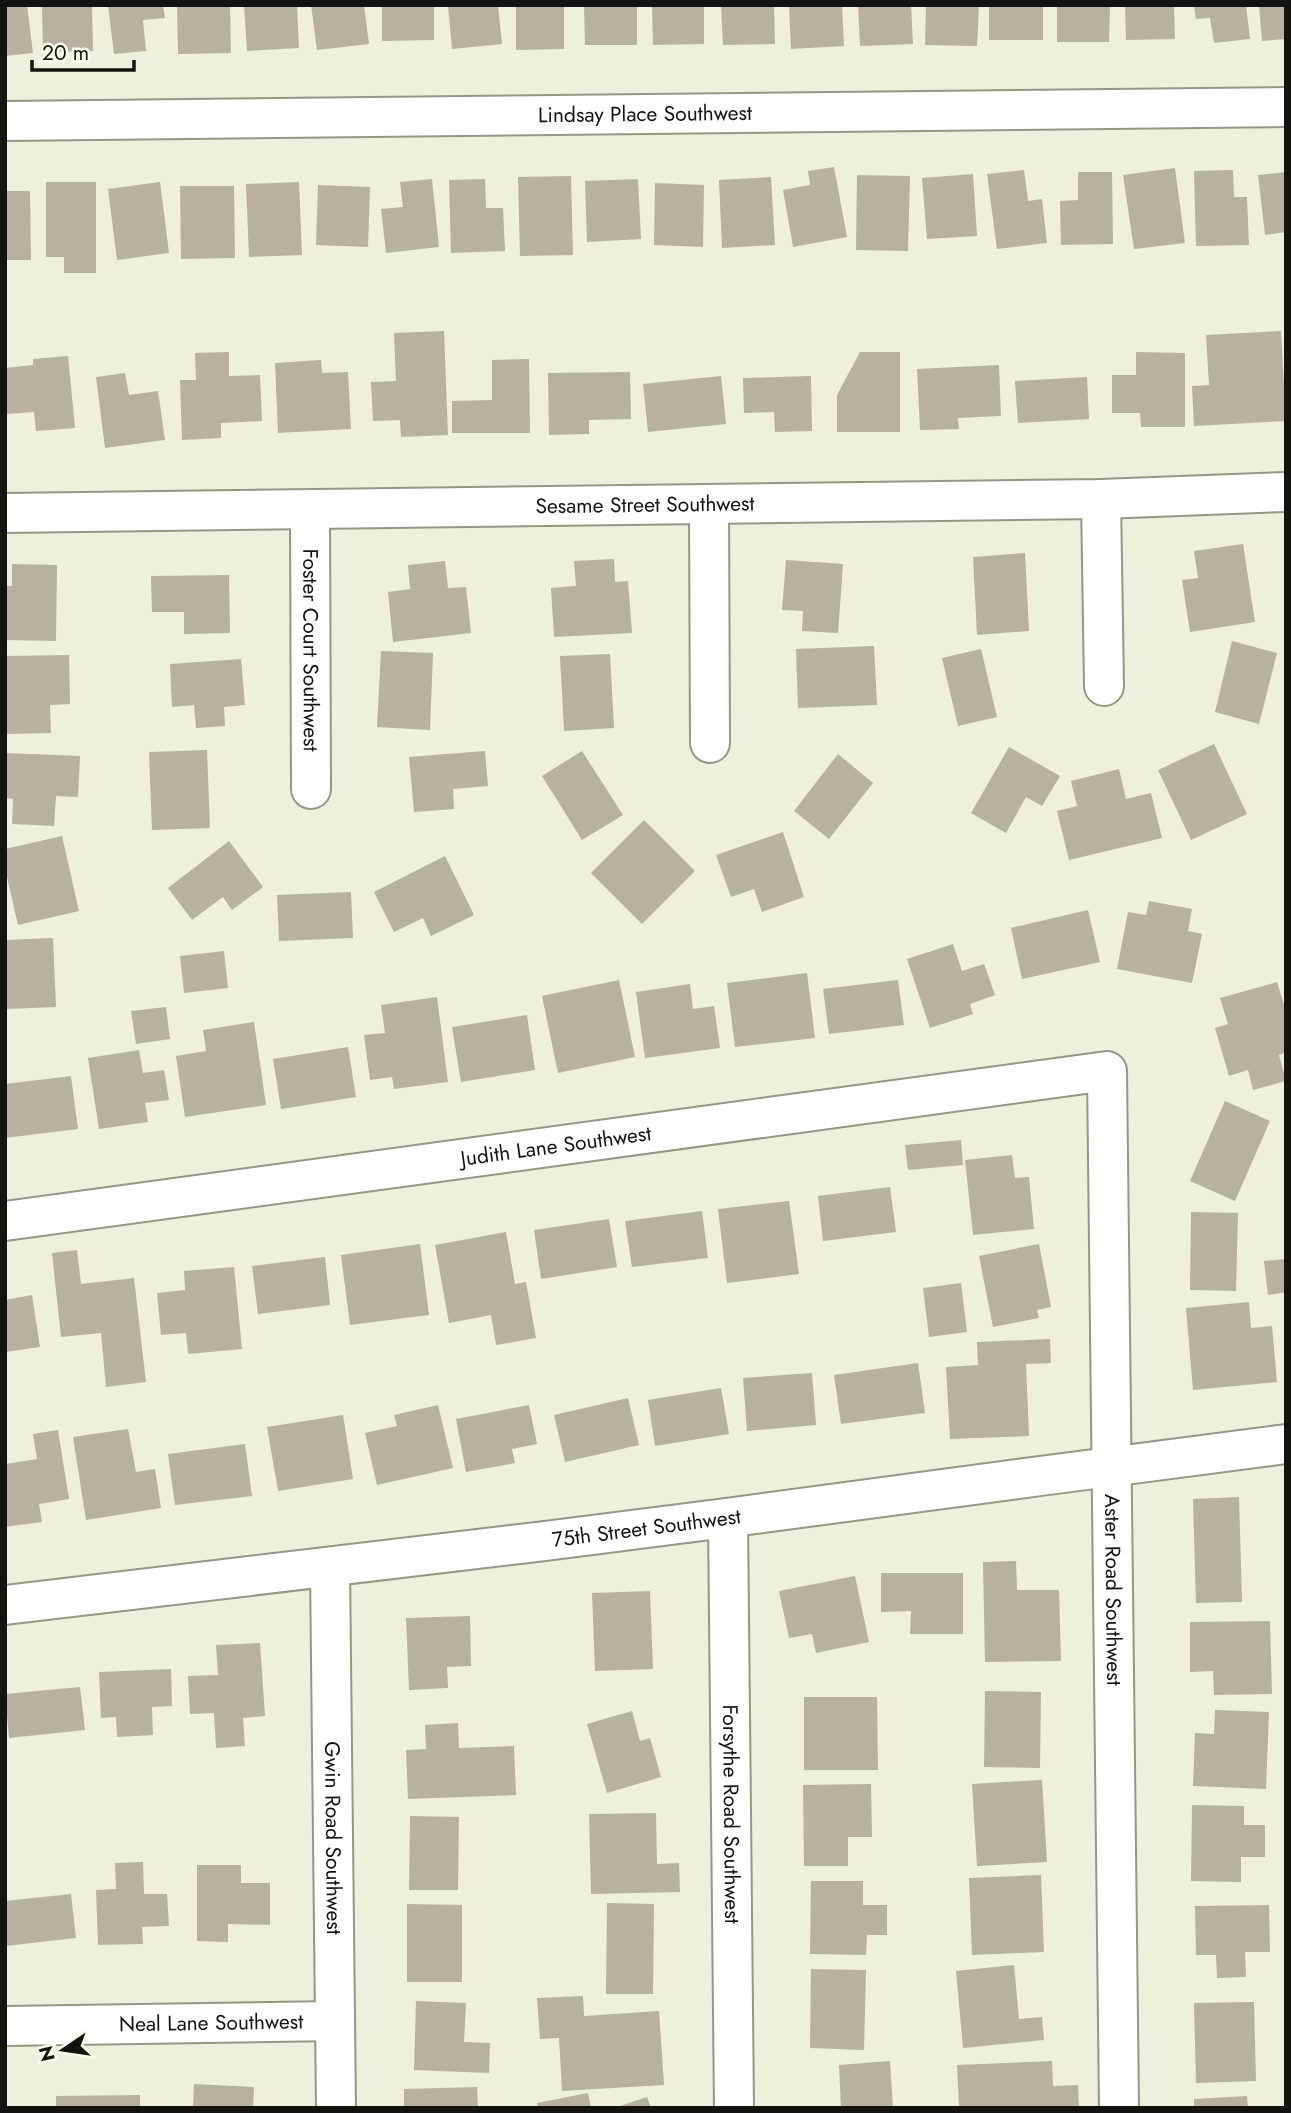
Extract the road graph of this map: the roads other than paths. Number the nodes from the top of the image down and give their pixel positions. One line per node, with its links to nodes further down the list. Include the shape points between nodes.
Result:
1 (1286, 107): 2 (street, Lindsay Place Southwest)
2 (5, 121)
3 (1286, 492): 4 (street, Sesame Street Southwest)
4 (1101, 499): 5 (street, Sesame Street Southwest); 8 (street)
5 (709, 505): 6 (street, Sesame Street Southwest); 9 (street)
6 (310, 510): 7 (street, Sesame Street Southwest); 10 (street, Foster Court Southwest)
7 (5, 513)
8 (1104, 686)
9 (710, 743)
10 (311, 789)
11 (1107, 1071): 12 (street, Judith Lane Southwest); 14 (street, Aster Road Southwest)
12 (5, 1221)
13 (1286, 1444): 14 (street, 75th Street Southwest)
14 (1112, 1465): 15 (street, 75th Street Southwest); 22 (street, Aster Road Southwest)
15 (729, 1518): 16 (street, 75th Street Southwest); 21 (street, Forsythe Road Southwest)
16 (330, 1568): 17 (street, 75th Street Southwest); 18 (street, Gwin Road Southwest)
17 (5, 1605)
18 (335, 2021): 19 (street, Neal Lane Southwest); 20 (street, Gwin Road Southwest)
19 (5, 2026)
20 (336, 2108)
21 (734, 2108)
22 (1119, 2108)

